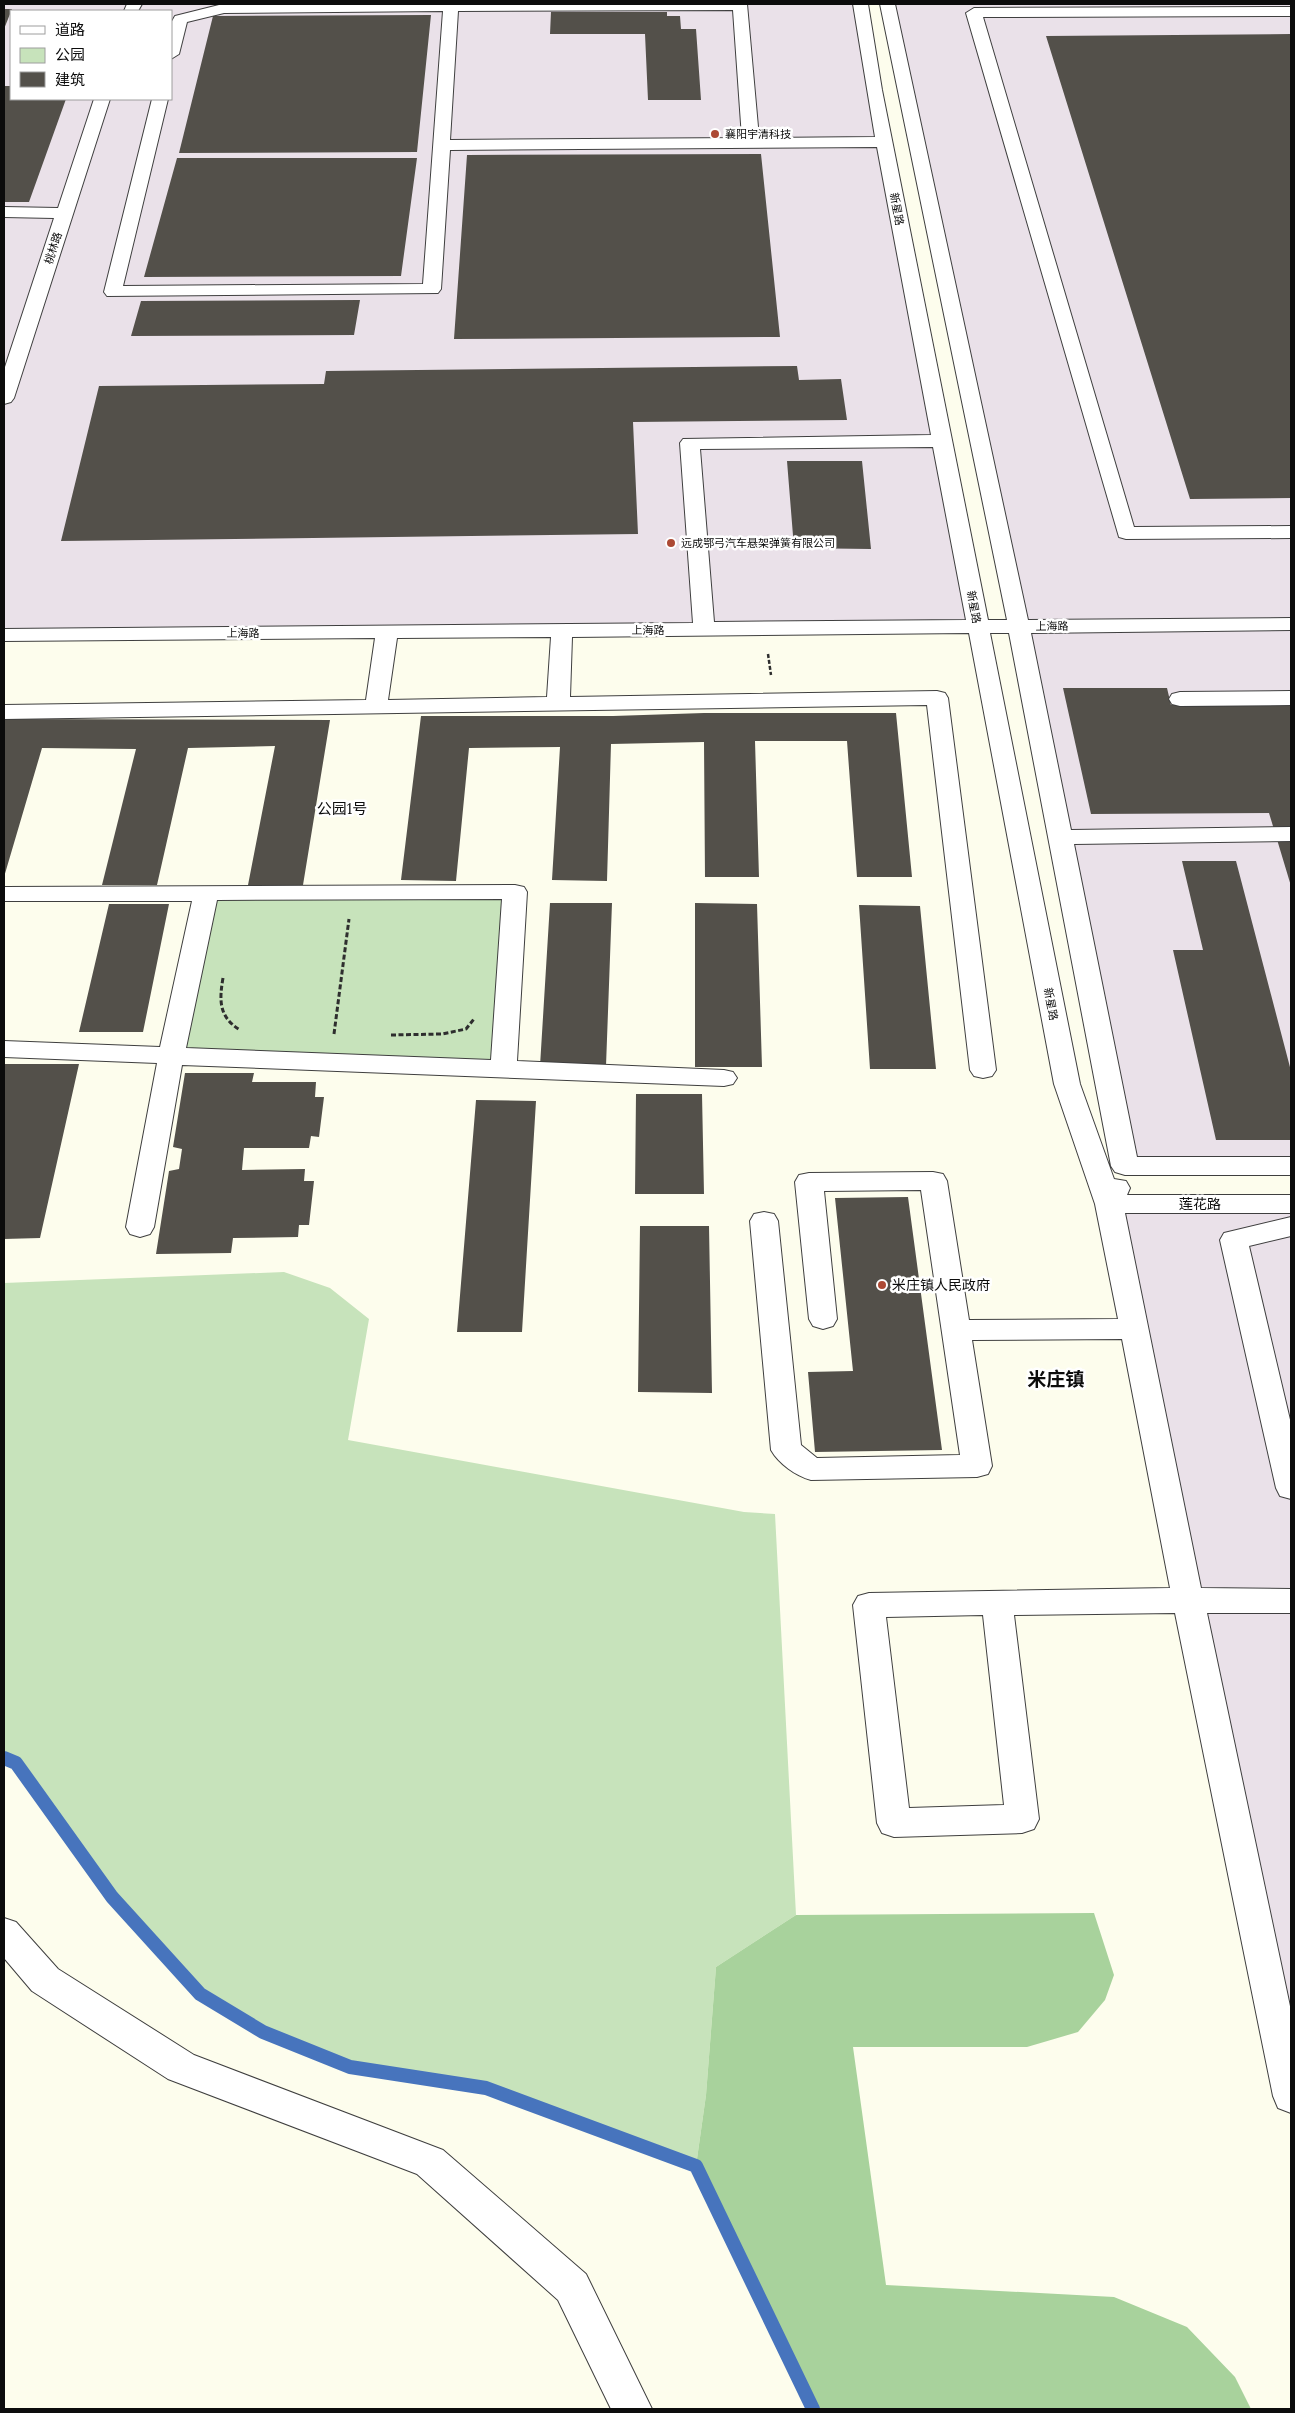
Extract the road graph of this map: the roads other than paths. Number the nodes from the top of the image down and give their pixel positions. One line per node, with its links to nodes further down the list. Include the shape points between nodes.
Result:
1 (861, 4): 8 (street, 新星路)
2 (888, 4): 18 (street)
3 (451, 6): 5 (street, via 224,8 180,19); 9 (street, via 740,5); 10 (street)
4 (1291, 11): 15 (street, via 974,13 1126,533)
5 (172, 50)
6 (102, 100): 12 (street, 桃林路)
7 (160, 100): 10 (street, via 113,292 432,289)
8 (884, 142): 9 (street); 14 (street, 新星路)
9 (751, 143): 10 (street)
10 (441, 145)
11 (4, 212): 12 (street)
12 (65, 213): 13 (street, 桃林路)
13 (4, 398)
14 (942, 441): 17 (street, 新星路); 19 (street, via 690,443)
15 (1291, 532)
16 (1291, 624): 18 (street, 上海路)
17 (978, 627): 18 (street, 上海路); 19 (street, 上海路); 39 (street, 新星路, via 1067,1084)
18 (1019, 627): 29 (street)
19 (704, 629): 20 (street, 上海路)
20 (562, 630): 21 (street, 上海路); 25 (street)
21 (387, 632): 22 (street, 上海路); 26 (street)
22 (4, 635)
23 (1291, 698): 24 (street)
24 (1180, 699)
25 (558, 704): 26 (street); 35 (street, via 937,698)
26 (376, 707): 27 (street)
27 (4, 712)
28 (1291, 834): 29 (street)
29 (1061, 837): 37 (street)
30 (206, 893): 31 (street); 33 (street); 34 (street, via 515,892)
31 (4, 894)
32 (4, 1049): 33 (street)
33 (171, 1056): 34 (street); 42 (street)
34 (503, 1069): 36 (street)
35 (982, 1070)
36 (724, 1078)
37 (1125, 1166): 38 (street); 39 (street)
38 (1291, 1166)
39 (1110, 1204): 40 (street, 莲花路); 45 (street, 新星路)
40 (1291, 1204)
41 (764, 1222): 46 (street, via 786,1450 810,1468 977,1466)
42 (140, 1227)
43 (1291, 1227): 47 (street, via 1234,1240)
44 (823, 1319): 46 (street, via 809,1182 933,1181)
45 (1135, 1329): 46 (street); 48 (street, 新星路)
46 (956, 1330)
47 (1291, 1488)
48 (1188, 1600): 49 (street); 50 (street); 52 (street, 新星路)
49 (1291, 1601)
50 (997, 1603): 50 (street, via 869,1605 894,1823 1022,1819)
51 (4, 1933): 53 (street, via 45,1980 181,2066 430,2162 572,2286)
52 (1291, 2096)
53 (632, 2409)

